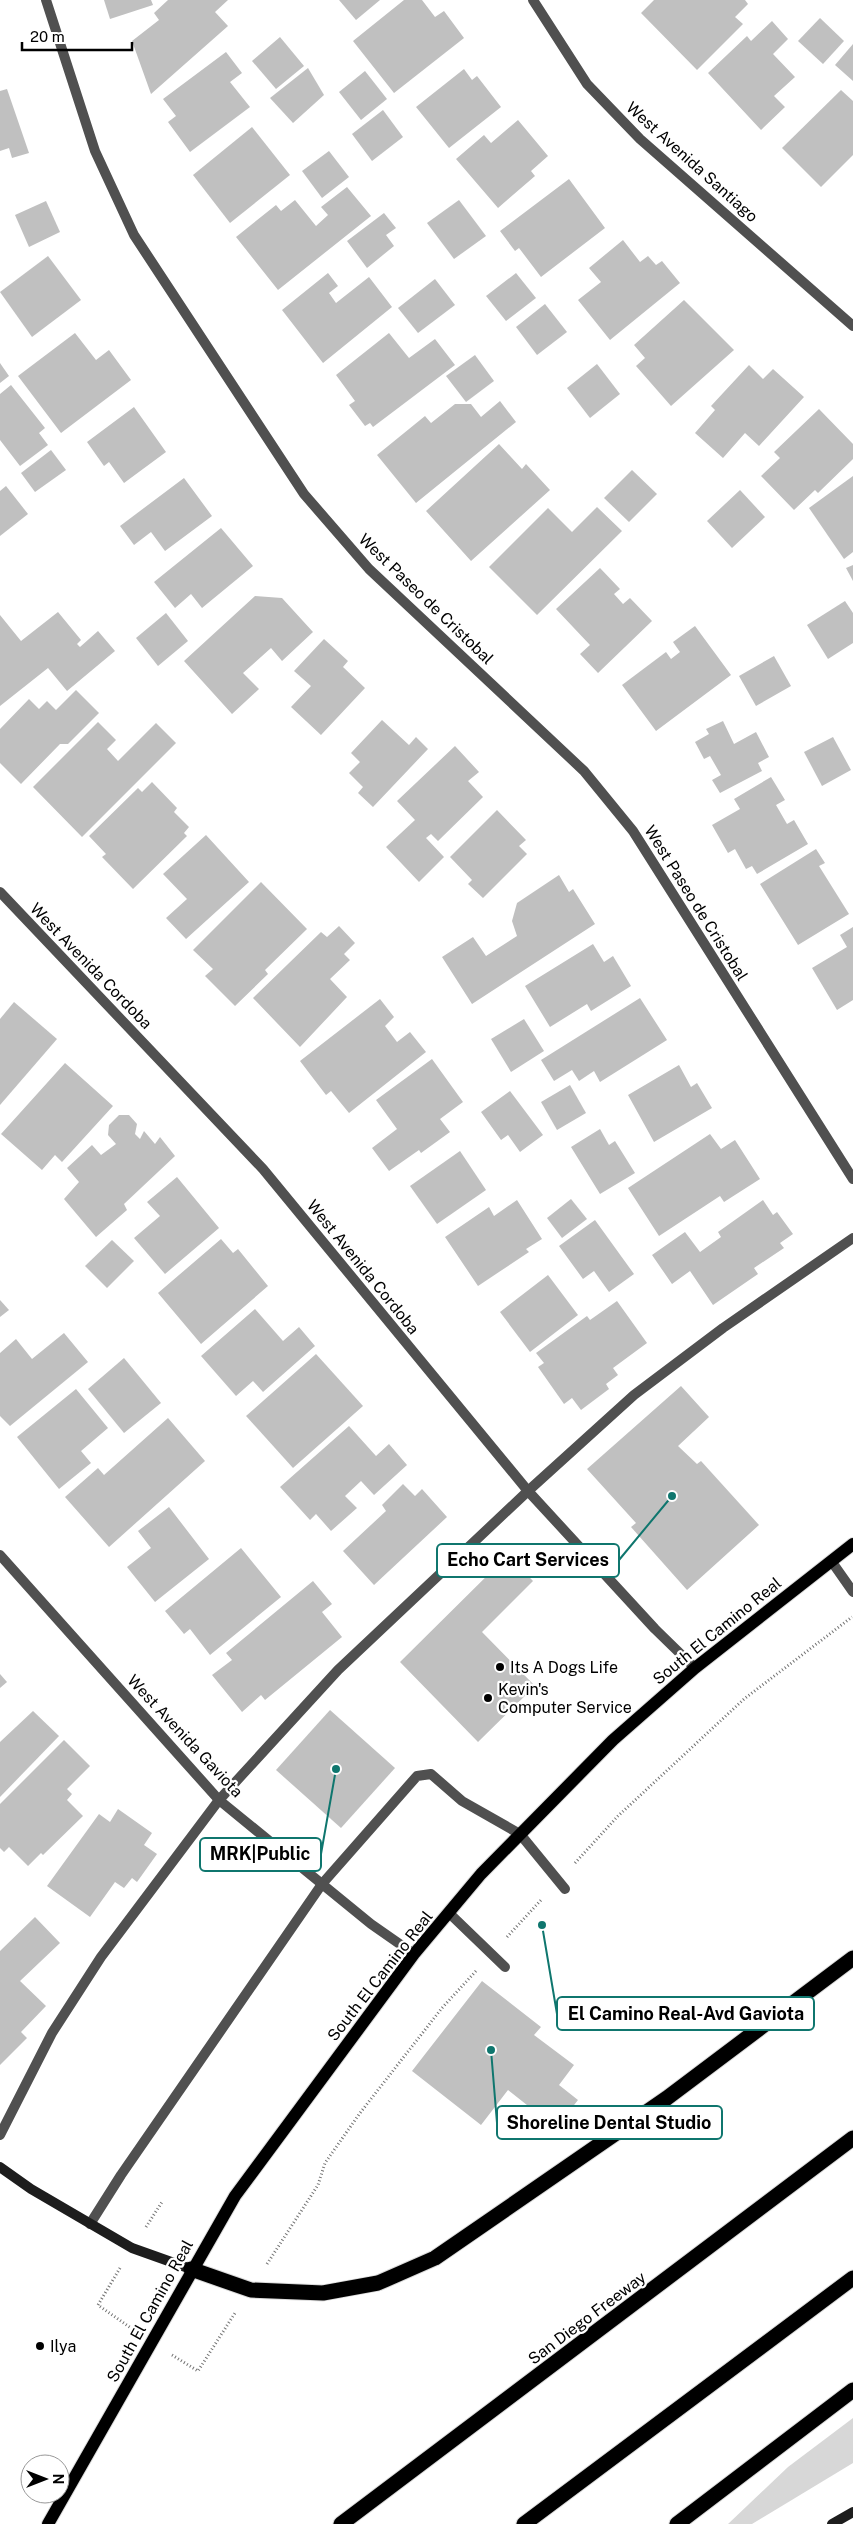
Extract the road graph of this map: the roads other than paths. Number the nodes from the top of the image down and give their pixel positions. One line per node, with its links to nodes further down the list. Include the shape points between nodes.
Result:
1 (46, 0): 5 (street, West Paseo de Cristobal, via 95,150 134,235 304,494 369,569 584,771 633,831)
2 (533, 0): 3 (street, West Avenida Santiago, via 587,84 640,139)
3 (853, 326)
4 (0, 892): 7 (street, West Avenida Cordoba, via 263,1169)
5 (853, 1179)
6 (853, 1238): 7 (street, via 723,1328 634,1396)
7 (528, 1490): 12 (street, West Avenida Cordoba); 13 (street, via 338,1670)
8 (853, 1544): 10 (main road, South El Camino Real)
9 (0, 1554): 13 (street, West Avenida Gaviota)
10 (832, 1562): 11 (street); 12 (main road, South El Camino Real)
11 (853, 1592)
12 (695, 1668): 14 (main road, South El Camino Real, via 613,1740)
13 (220, 1800): 15 (street, West Avenida Gaviota); 21 (street, via 101,1957 52,2033)
14 (520, 1834): 15 (street, via 462,1801 432,1774 418,1776); 16 (street); 17 (main road, South El Camino Real)
15 (322, 1884): 18 (street, West Avenida Gaviota); 24 (street)
16 (566, 1890)
17 (449, 1913): 18 (main road, South El Camino Real); 20 (street)
18 (414, 1954): 25 (main road, South El Camino Real, via 235,2196)
19 (853, 1958): 25 (highway, via 667,2098 434,2258 378,2283 323,2293 250,2290)
20 (505, 1967)
21 (0, 2135)
22 (853, 2138): 30 (highway, San Diego Freeway)
23 (0, 2167): 24 (main road)
24 (90, 2224): 25 (main road, via 132,2248)
25 (191, 2269): 29 (main road, South El Camino Real)
26 (853, 2278): 31 (highway)
27 (853, 2390): 32 (highway)
28 (853, 2512): 33 (main road)
29 (48, 2524)
30 (341, 2524)
31 (524, 2524)
32 (677, 2524)
33 (832, 2524)

